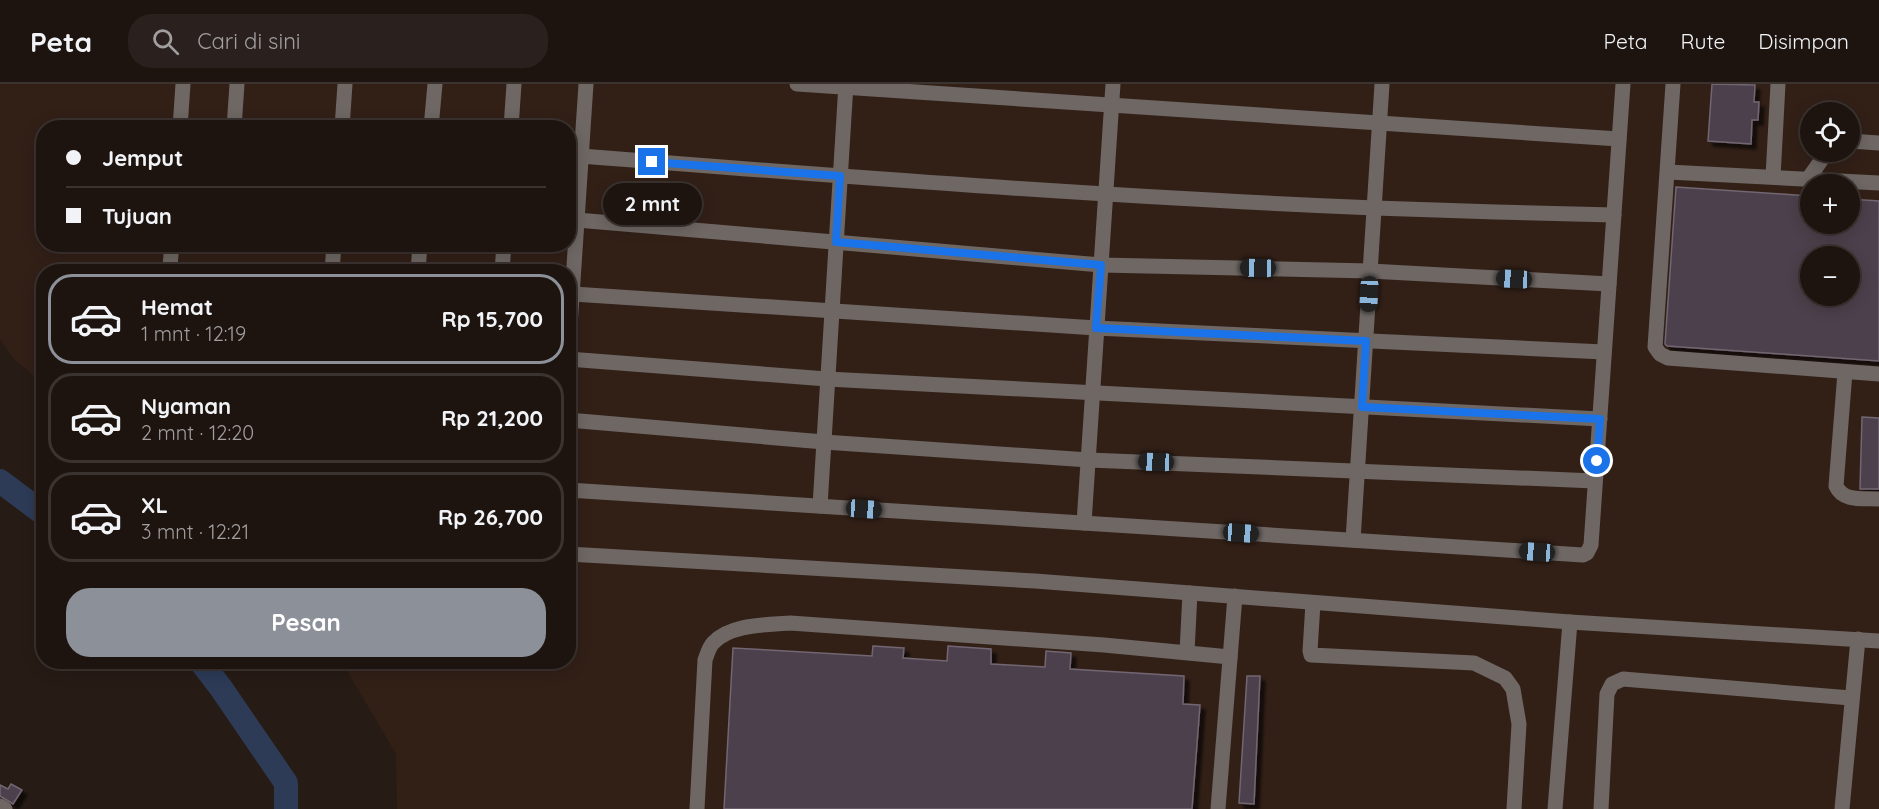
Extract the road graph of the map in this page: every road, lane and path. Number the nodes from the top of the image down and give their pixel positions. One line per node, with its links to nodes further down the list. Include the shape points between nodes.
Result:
1 (183, 84): 15 (lane)
2 (237, 84): 16 (lane)
3 (345, 84): 17 (lane)
4 (435, 84): 18 (lane)
5 (514, 84): 19 (lane)
6 (586, 84): 24 (lane)
7 (796, 84): 13 (lane)
8 (1113, 84): 14 (lane)
9 (1382, 84): 20 (lane)
10 (1623, 84): 21 (lane)
11 (1673, 84): 25 (lane)
12 (1778, 84): 27 (lane)
13 (846, 86): 14 (lane); 26 (lane)
14 (1111, 106): 20 (lane); 31 (lane)
15 (181, 120)
16 (235, 120)
17 (343, 120)
18 (432, 120)
19 (512, 120)
20 (1380, 123): 21 (lane); 32 (lane)
21 (1619, 139): 33 (lane)
22 (1860, 141): 23 (lane)
23 (1879, 142)
24 (581, 156): 26 (lane); 34 (lane)
25 (1668, 172): 27 (lane); 46 (lane, via 1657,351 1668,358)
26 (840, 176): 31 (lane); 36 (lane)
27 (1773, 177): 28 (lane)
28 (1800, 178)
29 (1860, 182): 30 (lane)
30 (1879, 183)
31 (1106, 194): 32 (lane); 37 (lane)
32 (1374, 208): 33 (lane); 38 (lane)
33 (1614, 215): 39 (lane)
34 (577, 220): 35 (lane); 36 (lane)
35 (576, 238)
36 (836, 242): 37 (lane); 41 (lane)
37 (1101, 265): 38 (lane); 42 (lane)
38 (1370, 271): 39 (lane); 43 (lane)
39 (1609, 284): 44 (lane)
40 (576, 294): 41 (lane)
41 (832, 310): 42 (lane); 48 (lane)
42 (1096, 328): 43 (lane); 49 (lane)
43 (1366, 341): 44 (lane); 50 (lane)
44 (1605, 352): 51 (lane)
45 (576, 359): 48 (lane)
46 (1845, 372): 47 (lane); 58 (lane, via 1836,486 1845,497)
47 (1879, 374)
48 (828, 379): 49 (lane); 53 (lane)
49 (1092, 394): 50 (lane); 54 (lane)
50 (1362, 407): 51 (lane); 55 (lane)
51 (1600, 419): 56 (lane)
52 (576, 421): 53 (lane)
53 (824, 441): 54 (lane); 59 (lane)
54 (1089, 460): 55 (lane); 60 (lane)
55 (1358, 470): 56 (lane); 61 (lane)
56 (1595, 481): 61 (lane, via 1591,545 1583,555)
57 (576, 491): 59 (lane)
58 (1879, 499)
59 (820, 506): 60 (lane)
60 (1084, 523): 61 (lane)
61 (1353, 540)
62 (576, 554): 63 (lane)
63 (1190, 593): 64 (lane); 69 (lane)
64 (1235, 596): 65 (lane); 70 (lane)
65 (1313, 603): 66 (lane); 76 (lane, via 1311,655 1474,663 1505,678 1513,689 1520,724)
66 (1570, 622): 67 (lane); 77 (lane)
67 (1858, 639): 68 (lane); 71 (lane)
68 (1879, 641)
69 (1187, 652): 70 (lane); 74 (lane, via 790,623 729,632 713,643 705,660)
70 (1230, 657): 75 (lane)
71 (1851, 698): 78 (lane, via 1623,679 1612,684 1607,694); 79 (lane)
72 (0, 806): 73 (lane)
73 (5, 809)
74 (697, 809)
75 (1218, 809)
76 (1514, 809)
77 (1555, 809)
78 (1601, 809)
79 (1842, 809)

